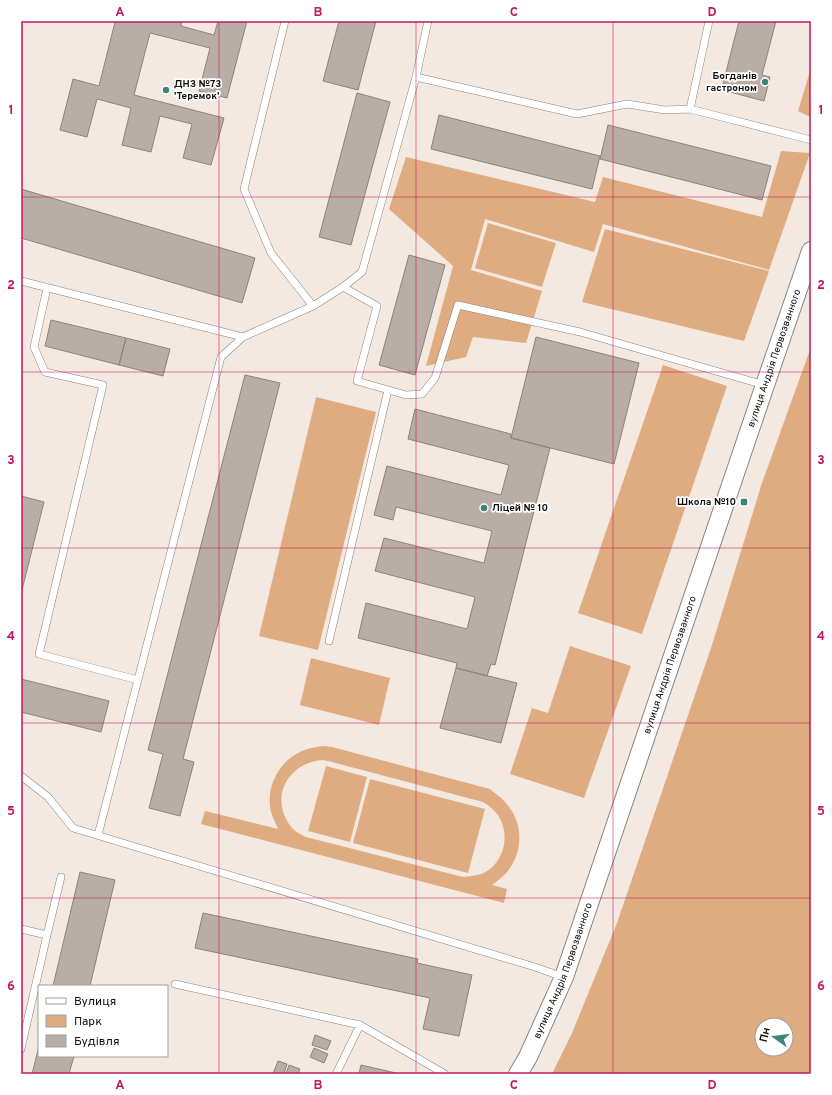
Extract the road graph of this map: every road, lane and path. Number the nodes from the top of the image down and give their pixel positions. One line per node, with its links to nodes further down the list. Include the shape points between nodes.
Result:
1 (285, 21): 11 (lane, via 244,189 270,253)
2 (428, 21): 4 (lane)
3 (709, 21): 5 (lane)
4 (416, 76): 5 (lane, via 577,114 627,104 665,110); 9 (lane, via 362,272)
5 (690, 109): 6 (lane)
6 (811, 140)
7 (811, 251): 13 (street, вулиця Андрія Первозванного)
8 (21, 281): 10 (lane)
9 (343, 287): 11 (lane); 14 (lane, via 377,306 357,381)
10 (47, 288): 12 (lane); 16 (lane, via 34,347 46,372 103,385 39,654)
11 (313, 306): 12 (lane)
12 (243, 337): 16 (lane, via 221,357)
13 (765, 385): 14 (lane, via 580,332 458,305 435,378 422,394 406,395); 22 (street, вулиця Андрія Первозванного)
14 (388, 390): 15 (lane)
15 (330, 641)
16 (138, 680): 18 (lane)
17 (21, 776): 18 (lane, via 48,797 74,828)
18 (98, 835): 22 (lane)
19 (61, 877): 21 (lane)
20 (21, 929): 21 (lane)
21 (47, 935): 25 (lane)
22 (564, 977): 28 (street, вулиця Андрія Первозванного)
23 (175, 984): 24 (lane)
24 (360, 1025): 26 (lane); 27 (lane)
25 (21, 1049)
26 (336, 1074)
27 (445, 1074)
28 (518, 1074)

